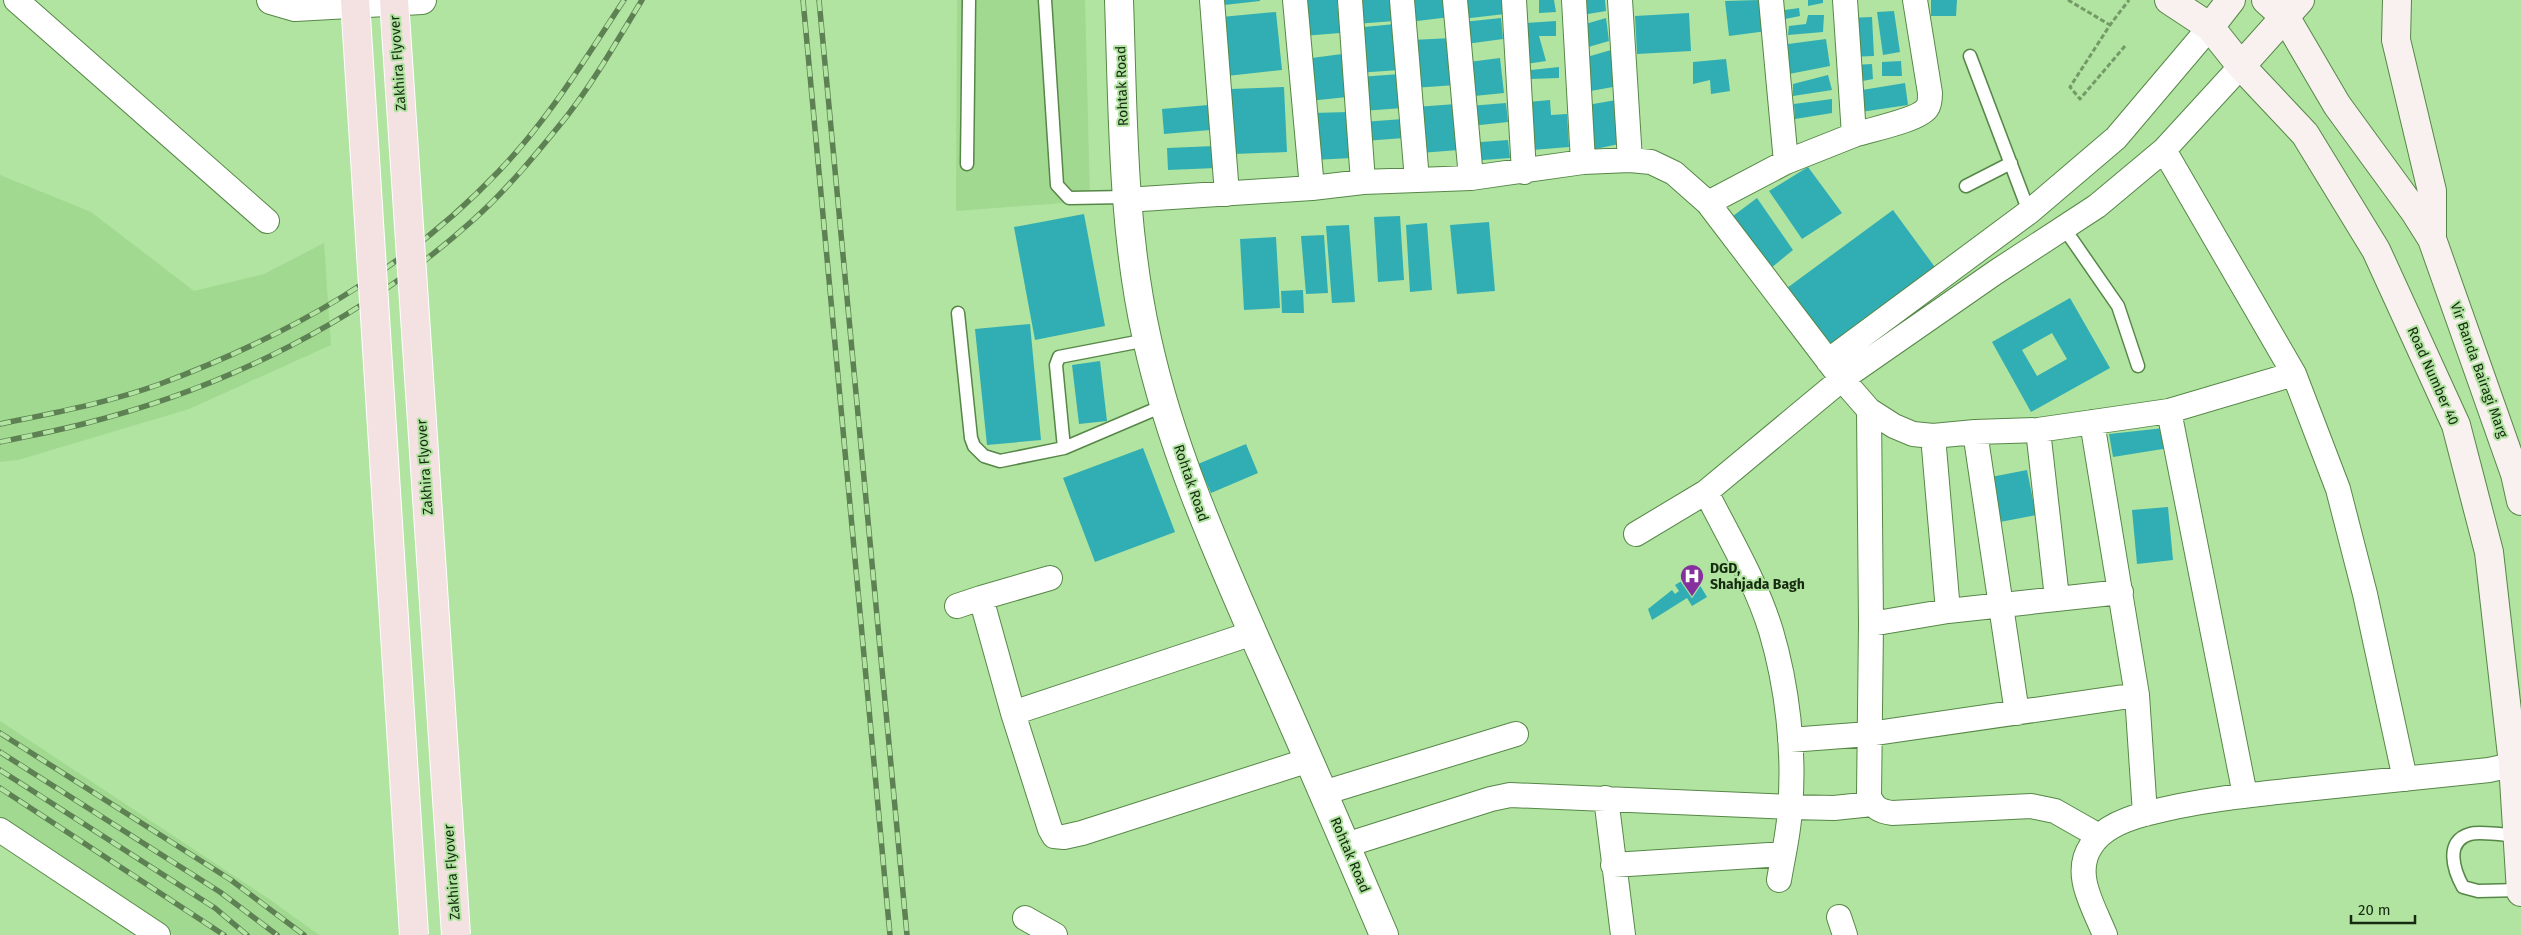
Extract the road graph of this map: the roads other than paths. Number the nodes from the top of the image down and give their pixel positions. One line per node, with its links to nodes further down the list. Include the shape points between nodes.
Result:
1 (16, 0): 44 (street)
2 (271, 0): 4 (street, via 295,7)
3 (355, 0): 97 (main road, bridge)
4 (407, 0): 98 (main road, Zakhira Flyover, bridge)
5 (969, 0): 33 (lane)
6 (1045, 0): 41 (lane, via 1057,185 1068,198)
7 (1119, 0): 41 (street, Rohtak Road)
8 (1212, 0): 40 (street)
9 (1295, 0): 39 (street)
10 (1350, 0): 37 (street)
11 (1402, 0): 36 (street)
12 (1455, 0): 35 (street)
13 (1514, 0): 34 (street)
14 (1574, 0): 30 (street)
15 (1620, 0): 29 (street)
16 (1771, 0): 31 (street)
17 (1844, 0): 27 (street)
18 (1915, 0): 27 (street, via 1930,92 1928,107 1911,118)
19 (2169, 0): 24 (main road, Road Number 40)
20 (2232, 0): 24 (main road)
21 (2266, 0): 23 (main road)
22 (2397, 0): 46 (main road, via 2396,40 2432,191)
23 (2293, 9): 26 (main road); 46 (main road, via 2337,105)
24 (2210, 27): 26 (main road, Road Number 40); 43 (street, via 2116,138)
25 (1970, 56): 32 (lane)
26 (2241, 66): 28 (street); 79 (main road, Road Number 40, via 2305,134 2376,250 2456,425 2489,552)
27 (1854, 135): 31 (street)
28 (2164, 150): 45 (street, via 2097,206); 51 (street)
29 (1630, 160): 30 (street); 42 (street, via 1651,162 1674,173)
30 (1583, 162): 34 (street)
31 (1786, 162): 42 (street)
32 (2011, 163): 38 (lane); 43 (lane)
33 (967, 164)
34 (1524, 172): 35 (street)
35 (1471, 178): 36 (street)
36 (1417, 180): 37 (street)
37 (1363, 182): 39 (street)
38 (1966, 186)
39 (1312, 188): 40 (street)
40 (1228, 194): 41 (street)
41 (1126, 199): 48 (street, Rohtak Road)
42 (1708, 203): 50 (street)
43 (2029, 212): 50 (street)
44 (267, 221)
45 (2064, 228): 49 (lane, via 2118,306); 50 (street)
46 (2432, 239): 61 (main road, Vir Banda Bairagi Marg, via 2512,465)
47 (958, 313): 59 (lane, via 971,438 978,452 1000,461)
48 (1147, 340): 52 (street, Rohtak Road); 59 (lane, via 1059,357 1056,365)
49 (2138, 366)
50 (1835, 370): 53 (street); 60 (street)
51 (2294, 374): 54 (street); 80 (street, via 2338,489 2365,594)
52 (1165, 405): 59 (lane); 71 (street, Rohtak Road, via 1203,519)
53 (1869, 410): 58 (street, via 1913,434); 70 (street)
54 (2169, 411): 55 (street); 82 (street)
55 (2092, 422): 56 (street); 64 (street)
56 (2038, 430): 57 (street); 66 (street)
57 (1975, 432): 58 (street); 67 (street)
58 (1933, 436): 69 (street)
59 (1064, 448)
60 (1706, 492): 62 (street); 77 (street, via 1754,586 1770,629 1782,672)
61 (2521, 501)
62 (1636, 534)
63 (1050, 578): 65 (street)
64 (2120, 592): 66 (street); 72 (street)
65 (981, 598): 68 (street); 73 (street)
66 (2057, 598): 67 (street)
67 (2001, 605): 69 (street); 74 (street)
68 (957, 606)
69 (1948, 611): 70 (street)
70 (1871, 624): 76 (street)
71 (1254, 633): 73 (street); 78 (street, Rohtak Road)
72 (2137, 694): 74 (street); 86 (street)
73 (1013, 713): 78 (street, via 1054,836 1082,832)
74 (2017, 713): 76 (street)
75 (1516, 734): 81 (street)
76 (1869, 734): 77 (street); 84 (street, via 1869,796)
77 (1790, 740): 85 (street)
78 (1309, 760): 81 (street, Rohtak Road)
79 (2517, 764): 80 (street); 88 (main road, Road Number 40)
80 (2404, 779): 82 (street)
81 (1323, 793): 90 (street, Rohtak Road)
82 (2245, 795): 86 (street)
83 (1606, 798): 85 (street); 90 (street, via 1510,795); 92 (street)
84 (1872, 804): 85 (street, via 1834,808); 89 (street, via 1880,811 1892,813 2016,805 2044,807)
85 (1790, 807): 91 (street)
86 (2145, 814): 89 (street, via 2116,825)
87 (0, 830): 96 (street)
88 (2519, 835): 94 (main road, Road Number 40); 94 (lane, via 2470,834 2458,843 2452,854 2456,874 2464,887 2478,891)
89 (2100, 836): 102 (street, via 2091,844 2082,867 2084,881)
90 (1346, 845): 100 (street, Rohtak Road)
91 (1783, 854): 92 (street); 93 (street)
92 (1613, 865): 101 (street)
93 (1779, 880)
94 (2521, 891)
95 (1025, 918): 99 (street)
96 (158, 935)
97 (414, 935)
98 (456, 935)
99 (1054, 935)
100 (1384, 935)
101 (1623, 935)
102 (2105, 935)

